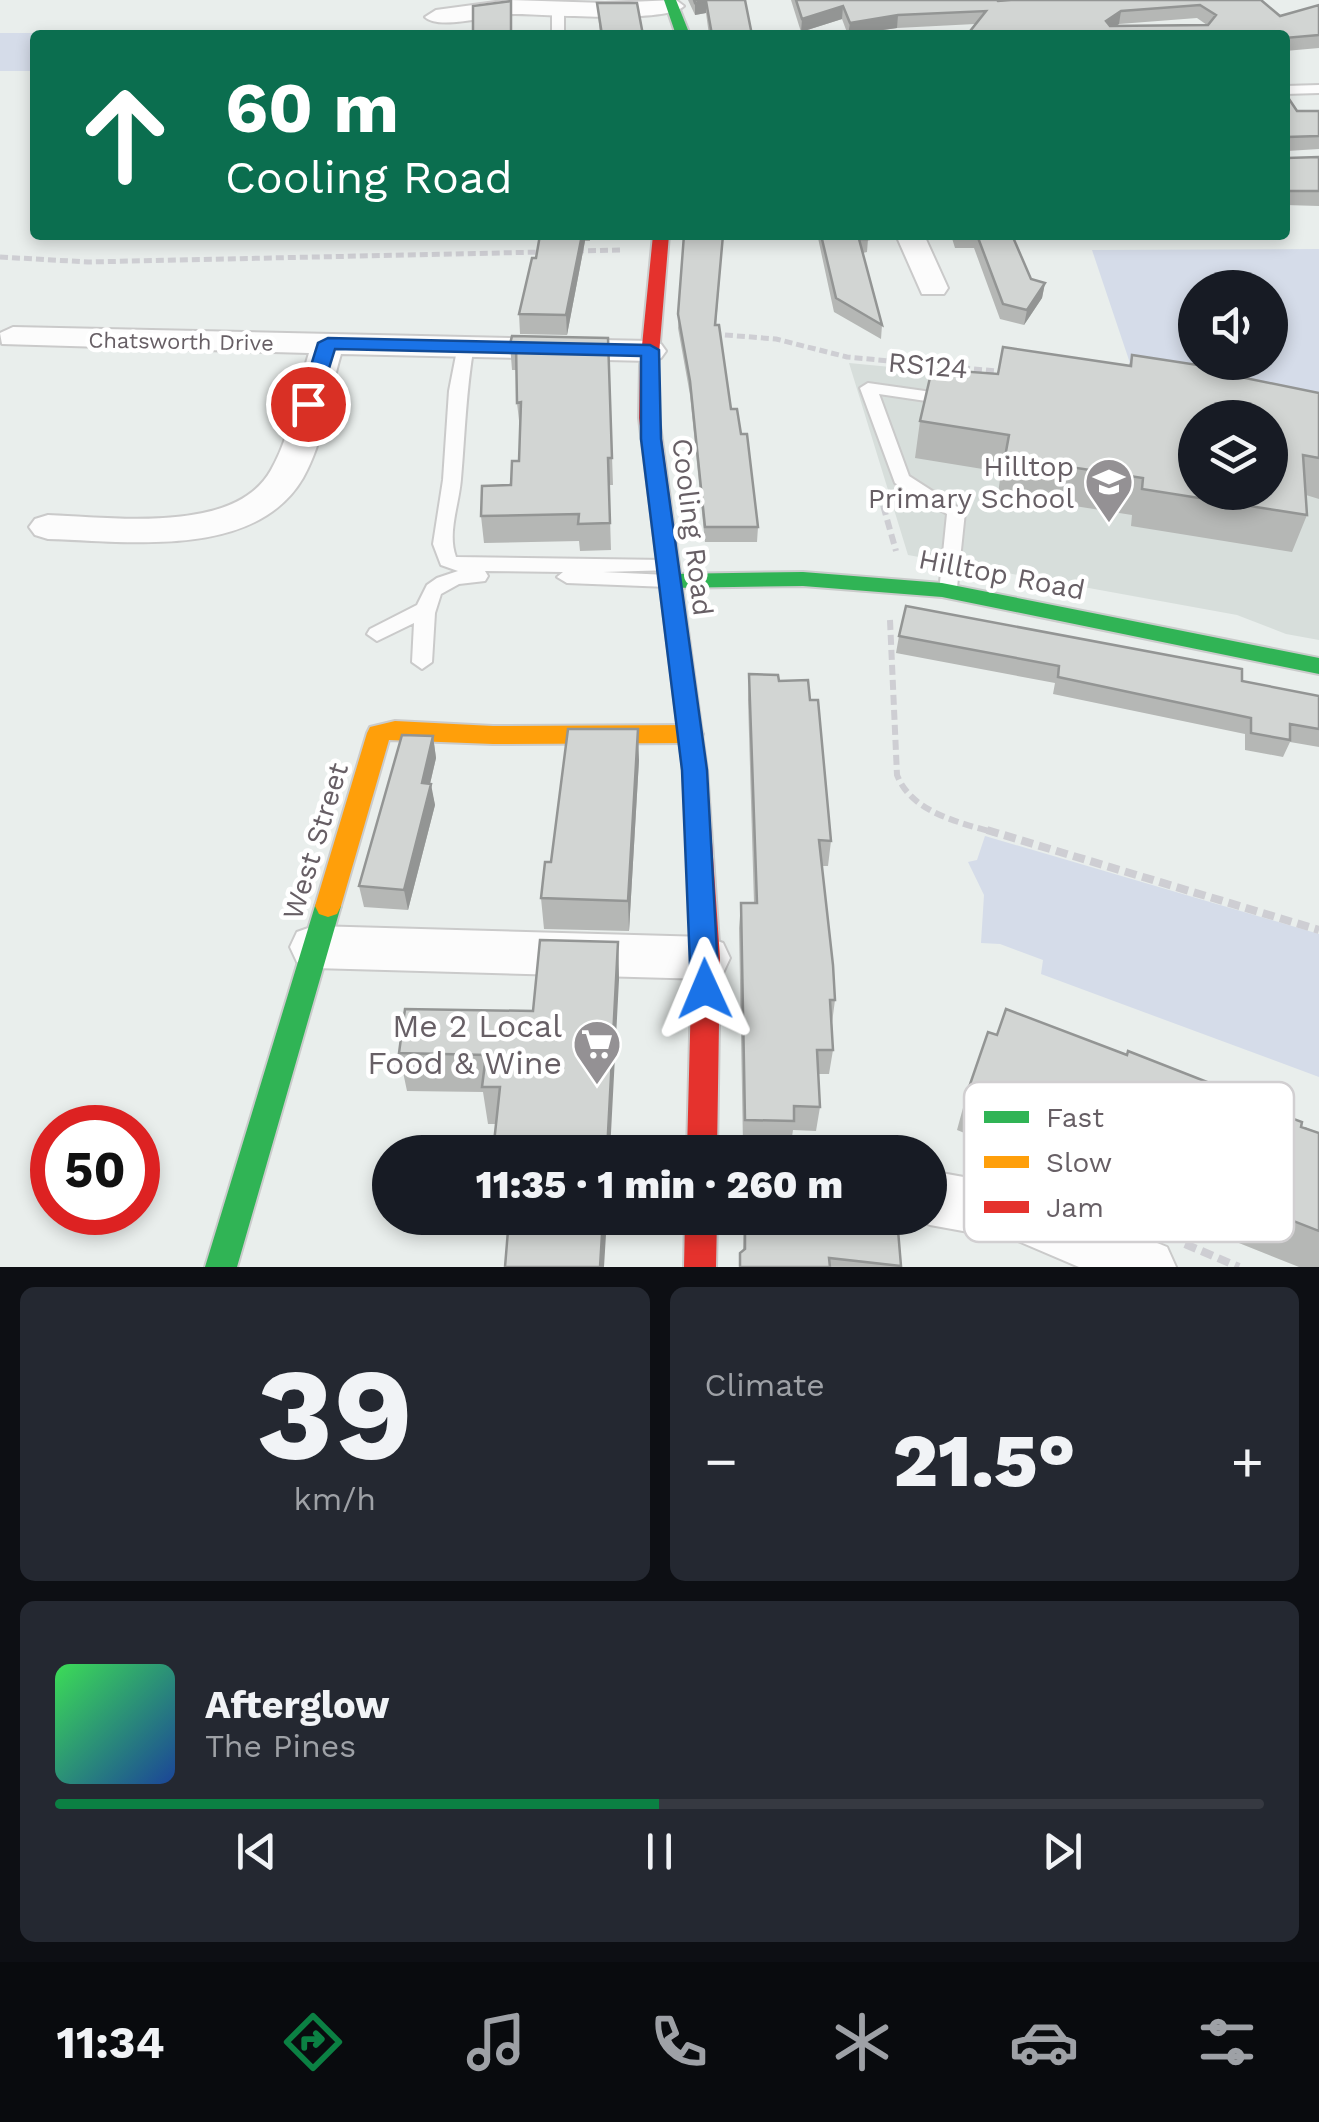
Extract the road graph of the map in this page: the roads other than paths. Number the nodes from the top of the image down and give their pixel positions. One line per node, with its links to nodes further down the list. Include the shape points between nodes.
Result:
1 (671, 3): 2 (street, via 604,10); 5 (street)
2 (543, 5): 3 (street); 4 (lane)
3 (436, 17)
4 (556, 30)
5 (681, 30)
6 (1319, 89): 7 (lane)
7 (1290, 90)
8 (912, 240): 10 (street)
9 (659, 242): 14 (street, Cooling Road)
10 (933, 288)
11 (13, 338): 12 (street, Chatsworth Drive)
12 (328, 343): 13 (street, Chatsworth Drive); 16 (street, via 290,466 266,499 233,517 192,527)
13 (466, 345): 14 (street, Chatsworth Drive); 17 (lane, via 442,544 448,560)
14 (650, 345): 17 (street, Cooling Road, via 649,418)
15 (968, 402): 18 (lane, via 868,388 901,479 956,512)
16 (48, 527)
17 (669, 574): 18 (street, Hilltop Road); 19 (lane, via 464,576 436,585); 23 (street, Cooling Road)
18 (949, 592): 22 (street, Hilltop Road)
19 (425, 609): 20 (lane); 21 (lane)
20 (377, 634)
21 (422, 662)
22 (1319, 666)
23 (691, 734): 24 (street, West Street, via 382,731); 25 (street, Cooling Road)
24 (314, 947): 25 (street); 29 (street, West Street)
25 (706, 958): 26 (street, Cooling Road)
26 (702, 1135)
27 (701, 1235): 30 (street)
28 (1087, 1242): 31 (street)
29 (221, 1267)
30 (700, 1267)
31 (1147, 1267)

